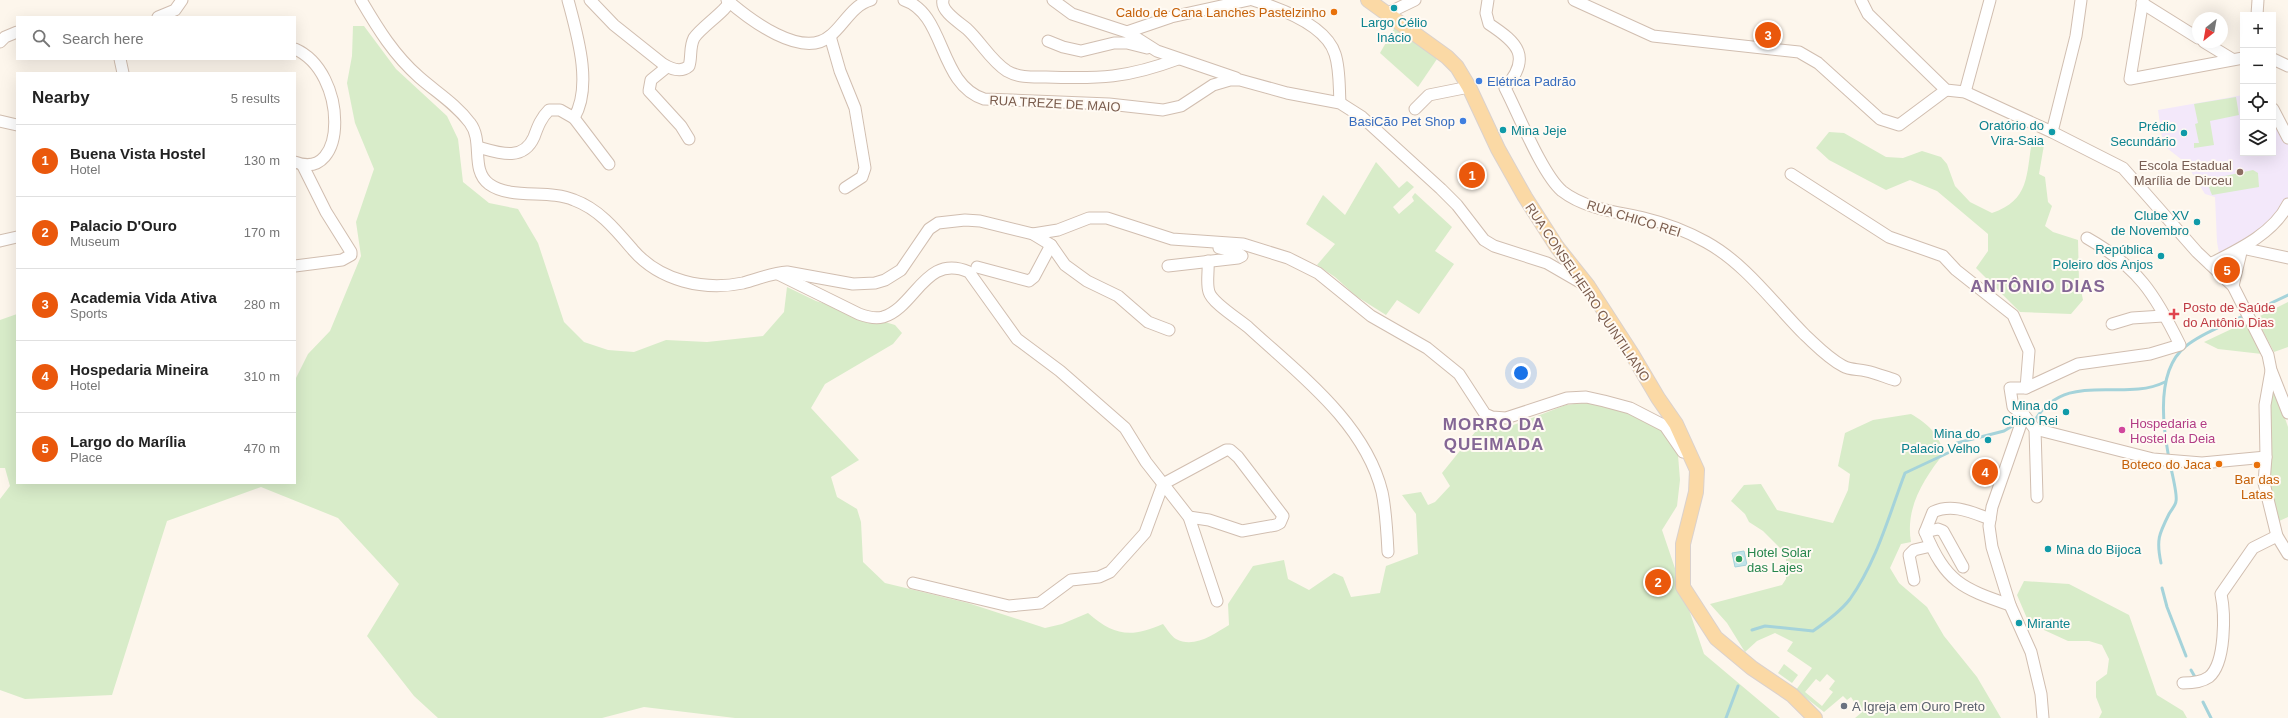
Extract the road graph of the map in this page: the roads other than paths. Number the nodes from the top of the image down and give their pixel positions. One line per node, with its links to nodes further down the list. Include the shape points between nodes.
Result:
1 (182, 0): 22 (street)
2 (361, 0): 54 (street, via 382,35 402,61 472,124)
3 (568, 0): 48 (street, via 577,35 582,76 580,105)
4 (590, 0): 39 (street, via 614,25)
5 (871, 0): 28 (street, via 854,11)
6 (904, 0): 41 (street, RUA TREZE DE MAIO, via 919,10 929,23 962,85 984,100 1109,104 1163,110 1182,106 1213,85)
7 (943, 0): 34 (street, via 944,8 975,36 1000,65 1019,76 1083,79 1114,77 1152,69)
8 (1053, 0): 26 (street, via 1072,14)
9 (1249, 0): 26 (street, via 1171,17)
10 (1253, 0): 45 (street, via 1280,8 1311,26 1328,40 1336,55)
11 (1368, 0): 23 (main road, RUA CONSELHEIRO QUINTILIANO)
12 (1415, 0): 23 (street)
13 (1488, 0): 80 (street, RUA CHICO REI, via 1486,13 1489,24 1505,35 1519,52 1519,64 1514,78 1505,88 1548,173 1562,190 1589,205 1646,219 1706,242 1745,272 1832,359 1850,369)
14 (1574, 0): 43 (street, via 1653,36 1799,52 1818,63 1880,119 1898,125)
15 (1861, 0): 43 (street, via 1868,14)
16 (1990, 0): 44 (street)
17 (2081, 0): 51 (street, via 2076,36)
18 (2258, 0): 21 (street)
19 (729, 1): 28 (street, via 769,30 796,42 811,45 820,43); 39 (street, via 694,38 690,48 690,64 680,70)
20 (2142, 2): 27 (street); 35 (street, via 2130,79)
21 (2257, 12)
22 (179, 13): 24 (street)
23 (1386, 14): 42 (main road, RUA CONSELHEIRO QUINTILIANO, via 1447,57 1457,67)
24 (163, 16)
25 (16, 32): 30 (street)
26 (1127, 32): 33 (street)
27 (2192, 34)
28 (830, 36): 58 (street, via 840,71 855,108 865,168 862,177)
29 (1048, 41): 33 (street, via 1081,51 1127,43)
30 (0, 42)
31 (2216, 48): 35 (street)
32 (296, 50): 55 (street, via 307,55 319,67 330,89 335,112 334,136 325,157 318,163)
33 (1157, 51): 34 (street)
34 (1178, 59): 41 (street)
35 (2238, 59)
36 (120, 60): 40 (street)
37 (2276, 60): 38 (street)
38 (2288, 66)
39 (667, 67): 53 (street, via 651,80 649,91 681,126)
40 (123, 72)
41 (1240, 80): 45 (street, RUA TREZE DE MAIO, via 1281,92)
42 (1469, 87): 46 (street, via 1430,94); 74 (main road, RUA CONSELHEIRO QUINTILIANO, via 1498,149 1525,197 1557,247)
43 (1946, 90): 44 (street)
44 (1965, 92): 51 (street)
45 (1340, 103): 74 (street, RUA TREZE DE MAIO, via 1362,117 1457,205 1484,240 1494,246 1547,263)
46 (1415, 109)
47 (2276, 115): 52 (street)
48 (574, 118): 54 (street, via 560,110 549,110 540,122 530,145 519,154 506,154); 56 (street)
49 (0, 121): 50 (street)
50 (16, 125)
51 (2052, 132): 69 (street, via 2123,168)
52 (2288, 138)
53 (689, 139)
54 (478, 147): 73 (street, via 480,173 488,184 503,190 556,195 584,203 603,218 649,265 676,280 722,285 743,283)
55 (299, 164): 70 (street, via 351,255 342,260)
56 (609, 164)
57 (1791, 174): 81 (street, via 1890,237 1943,256 1956,270 2013,315 2029,351)
58 (845, 188)
59 (2288, 204): 66 (street, via 2282,217)
60 (1033, 234): 64 (street, via 1054,231 1098,217); 65 (street); 73 (street, via 980,221 949,221 938,223 929,229 901,270 885,280 865,285 801,274)
61 (16, 237): 63 (street)
62 (2087, 238): 76 (street, via 2107,249 2140,279 2153,293)
63 (0, 241)
64 (1183, 241): 68 (street, via 1234,251 1242,255 1238,258); 86 (street, via 1242,244 1288,258 1318,273 1371,316 1443,359 1467,383 1485,414 1492,418 1506,418 1567,398 1586,397 1604,401 1630,408 1665,426)
65 (1051, 245): 72 (street, via 1034,277 1029,281); 78 (street, via 1074,272 1097,287 1118,296 1148,322)
66 (2242, 248): 67 (street); 69 (street); 75 (street)
67 (2288, 258)
68 (1208, 262): 71 (street); 94 (street, via 1208,287 1211,296 1332,406 1363,448 1382,492)
69 (2210, 264): 75 (street)
70 (296, 266)
71 (1168, 266)
72 (976, 267)
73 (775, 273): 87 (street, via 870,318 883,317 893,312 936,272 953,269 969,272 1012,333 1125,428)
74 (1588, 286): 86 (main road, RUA CONSELHEIRO QUINTILIANO, via 1676,424)
75 (2233, 286): 79 (street, via 2268,355)
76 (2163, 316): 77 (street, via 2132,318); 81 (street, via 2180,345 2150,354 2078,364)
77 (2112, 324)
78 (1169, 330)
79 (2271, 370): 82 (street); 85 (street, via 2265,405)
80 (1895, 380)
81 (2026, 388): 83 (street, via 2010,388 2013,407)
82 (2288, 413)
83 (2024, 416): 84 (street); 90 (street, via 2006,464)
84 (2035, 429): 85 (street, via 2153,458 2202,463); 88 (street)
85 (2266, 457): 92 (street, via 2264,483)
86 (1697, 470): 102 (main road, RUA CONSELHEIRO QUINTILIANO, via 1696,492 1683,544 1683,587 1716,638 1752,668 1792,695)
87 (1163, 484): 89 (street); 89 (street, via 1213,456 1230,450 1238,456 1283,516 1276,525 1242,531 1209,520); 98 (street, via 1145,533 1113,569 1099,577 1071,580 1040,603 1010,606)
88 (2037, 497)
89 (1189, 517): 99 (street)
90 (1990, 519): 91 (street, via 1965,510 1942,508 1933,512); 100 (street, via 1992,547)
91 (1925, 532): 93 (street); 96 (street, via 1938,529 1943,531)
92 (2277, 536): 95 (street); 101 (street, via 2253,548 2221,594 2223,605 2220,658 2216,669 2204,680)
93 (1931, 546): 97 (street, via 1914,550 1909,555); 100 (street, via 1947,573 1956,581)
94 (1388, 552)
95 (2288, 554)
96 (1963, 567)
97 (1914, 580)
98 (913, 583)
99 (1218, 601)
100 (2010, 605): 103 (street, via 2031,652 2041,694)
101 (2182, 683)
102 (1815, 718)
103 (2043, 718)

